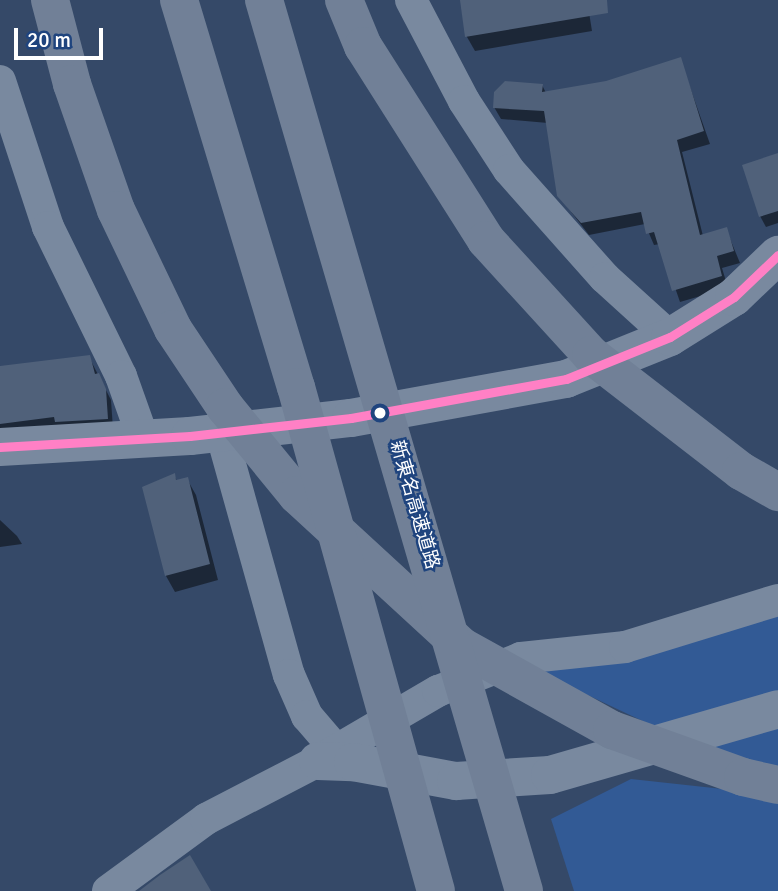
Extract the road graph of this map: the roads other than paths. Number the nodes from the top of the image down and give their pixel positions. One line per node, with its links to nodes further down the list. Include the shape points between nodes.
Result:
1 (50, 0): 16 (highway, via 72,84 116,210 173,329 225,407 297,495 472,652 612,730)
2 (179, 0): 18 (highway, via 296,387)
3 (264, 0): 19 (highway, 新東名高速道路)
4 (344, 0): 12 (highway, via 363,46 486,240 591,355 741,471)
5 (411, 0): 8 (street, via 464,102 509,170 605,278)
6 (0, 81): 10 (street, via 48,228 121,376)
7 (778, 255): 8 (street, via 734,297)
8 (670, 337): 9 (street, via 566,379 351,418)
9 (220, 432): 10 (street); 15 (street, via 289,675)
10 (143, 439): 11 (street)
11 (0, 447)
12 (778, 492)
13 (778, 600): 15 (street, via 625,647 521,658 438,691)
14 (778, 709): 15 (street, via 550,775 456,781)
15 (327, 756): 17 (street, via 206,819)
16 (778, 785)
17 (108, 891)
18 (436, 891)
19 (524, 891)

